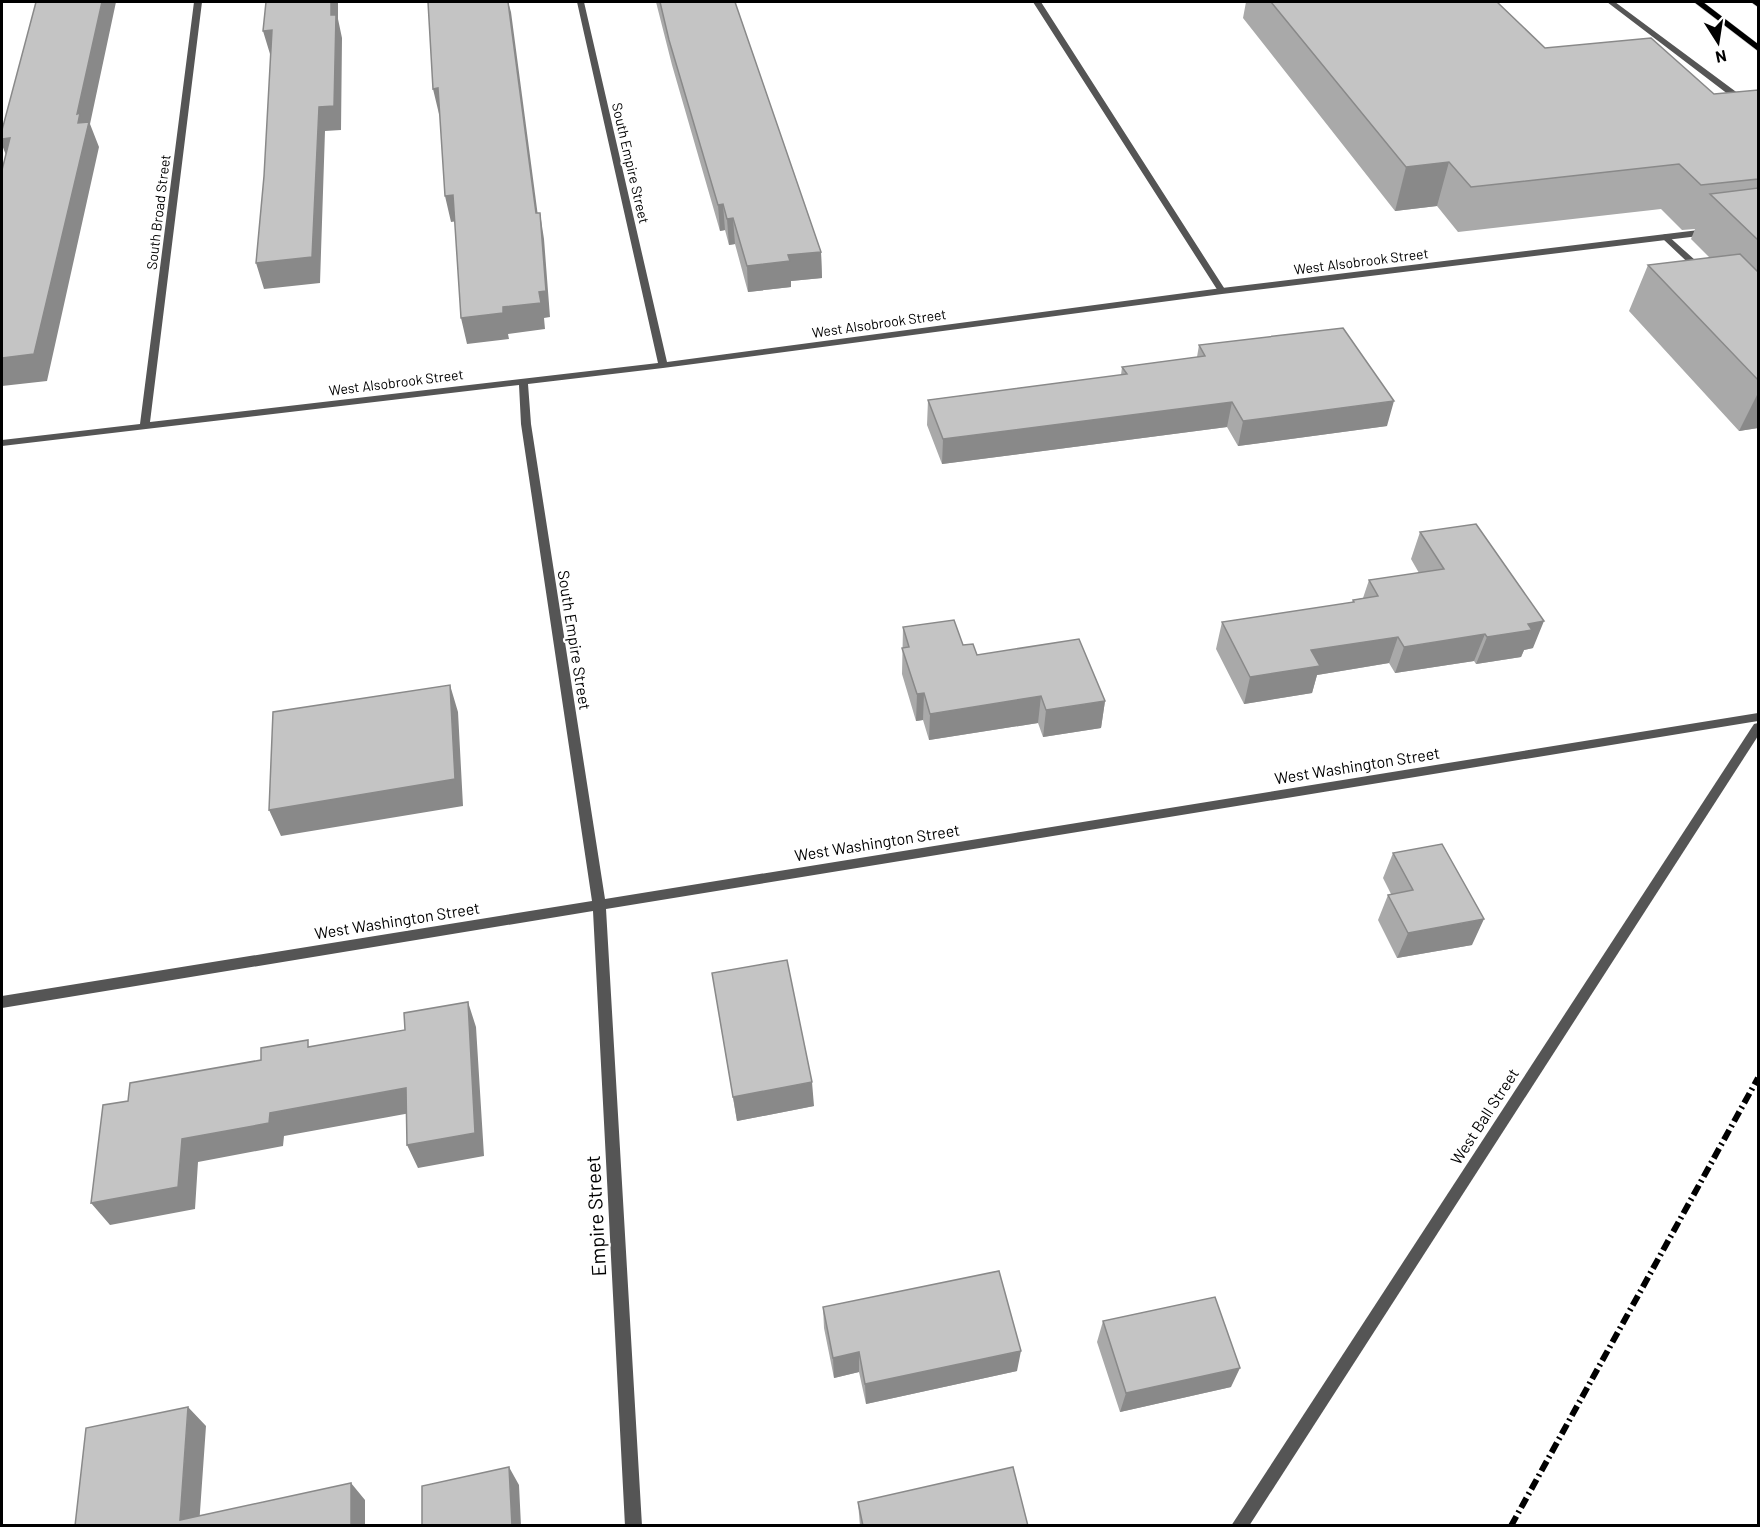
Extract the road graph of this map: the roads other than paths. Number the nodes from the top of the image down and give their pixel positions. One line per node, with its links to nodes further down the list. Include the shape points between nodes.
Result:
1 (198, 2): 16 (street, South Broad Street)
2 (580, 2): 14 (street, South Empire Street)
3 (1037, 2): 13 (street)
4 (1611, 2): 9 (street, via 1740,99)
5 (1698, 2): 8 (main road)
6 (1755, 2): 7 (main road)
7 (1758, 4)
8 (1758, 48)
9 (1758, 104)
10 (1712, 231): 11 (street, West Alsobrook Street)
11 (1666, 237): 12 (street); 13 (street, West Alsobrook Street)
12 (1712, 282)
13 (1222, 291): 14 (street, West Alsobrook Street)
14 (663, 365): 15 (street, West Alsobrook Street)
15 (523, 381): 16 (street, West Alsobrook Street); 20 (street, South Empire Street, via 526,424)
16 (145, 425): 17 (street, West Alsobrook Street)
17 (2, 443)
18 (1758, 717): 20 (street, West Washington Street)
19 (1758, 727): 23 (street, West Ball Street)
20 (598, 904): 21 (street, West Washington Street); 22 (street, Empire Street)
21 (2, 1002)
22 (634, 1526)
23 (1239, 1526)

